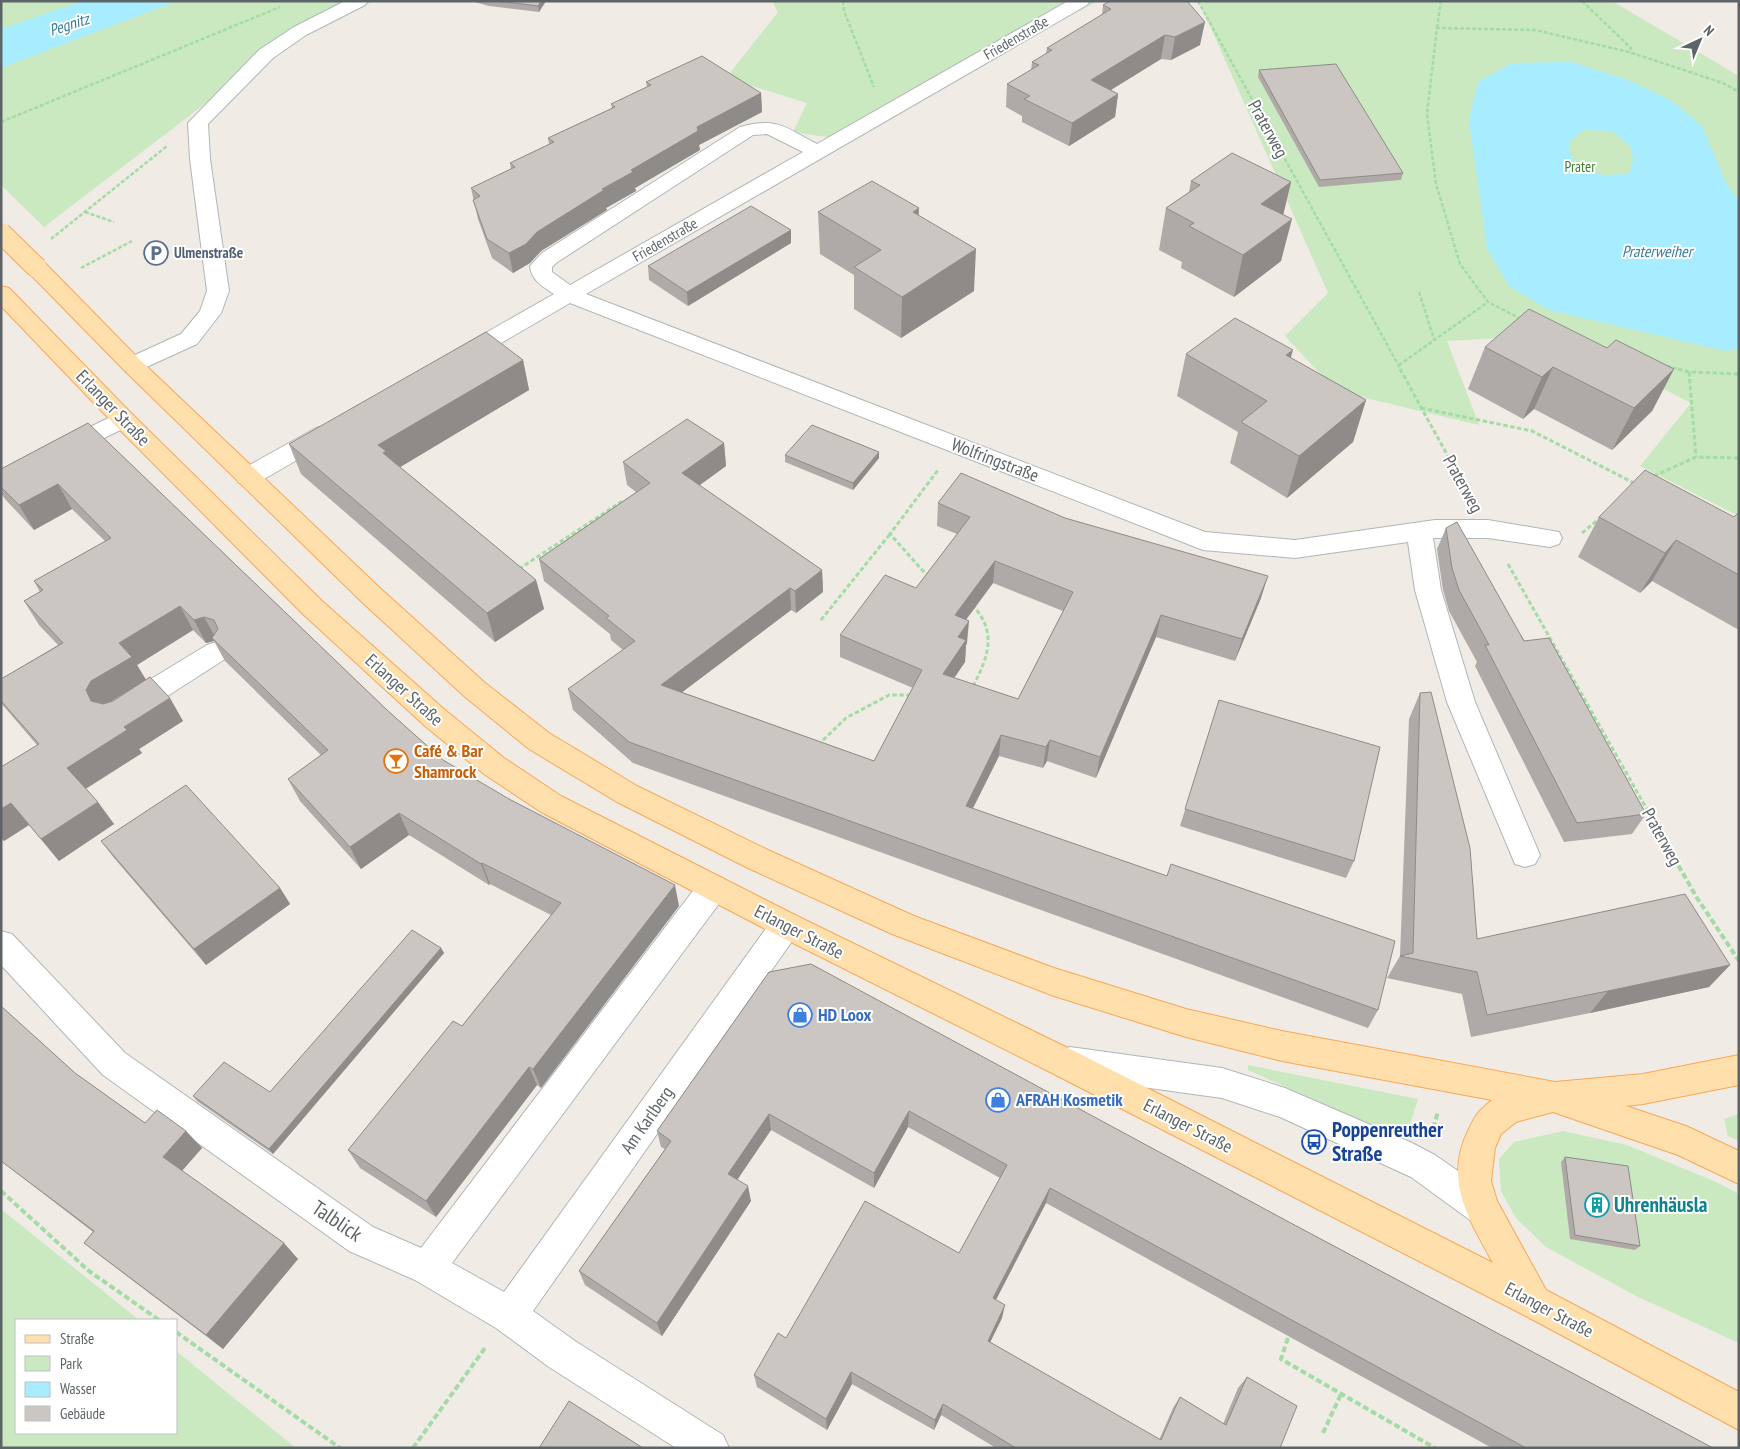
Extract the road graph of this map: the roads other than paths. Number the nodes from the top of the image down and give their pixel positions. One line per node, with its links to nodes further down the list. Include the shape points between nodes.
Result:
1 (359, 1): 7 (street, via 300,31 266,54 198,123 218,291 210,313 189,339)
2 (1081, 1): 3 (street, Friedenstraße)
3 (817, 152): 6 (street, Friedenstraße); 6 (street, Wolfringstraße, via 771,128 747,131 549,258 542,266 542,275)
4 (1, 234): 7 (main road, bridge)
5 (2, 294): 9 (main road, Erlanger Straße)
6 (569, 295): 8 (street, Friedenstraße); 13 (street, Wolfringstraße, via 1203,541 1295,549)
7 (132, 365): 11 (main road)
8 (442, 367)
9 (123, 419): 12 (street); 18 (main road, Erlanger Straße, via 313,608 435,718 494,766 551,804)
10 (340, 425): 11 (street)
11 (248, 477): 23 (main road, via 474,689 539,742 627,794 758,859 903,924 1042,978 1186,1023 1282,1046)
12 (1, 480)
13 (1427, 530): 14 (street, Wolfringstraße, via 1488,529); 17 (street, via 1428,590 1461,702)
14 (1550, 538)
15 (216, 652): 16 (street)
16 (117, 714)
17 (1525, 855)
18 (713, 888): 19 (main road, Erlanger Straße); 26 (street)
19 (786, 926): 21 (main road, Erlanger Straße); 28 (street, Am Karlberg)
20 (1, 944): 26 (street, Talblick, via 114,1064 361,1239)
21 (1061, 1061): 25 (street, via 1222,1083 1286,1103 1423,1166); 27 (main road, Erlanger Straße)
22 (1739, 1070): 23 (main road, via 1643,1089)
23 (1555, 1097): 24 (main road, via 1686,1142); 25 (main road, via 1508,1108 1489,1123 1478,1148 1474,1181)
24 (1739, 1168)
25 (1482, 1208): 27 (main road)
26 (427, 1268): 28 (street, Talblick)
27 (1534, 1302): 29 (main road, Erlanger Straße)
28 (509, 1315): 30 (street, Talblick, via 562,1354)
29 (1731, 1405)
30 (710, 1448)

